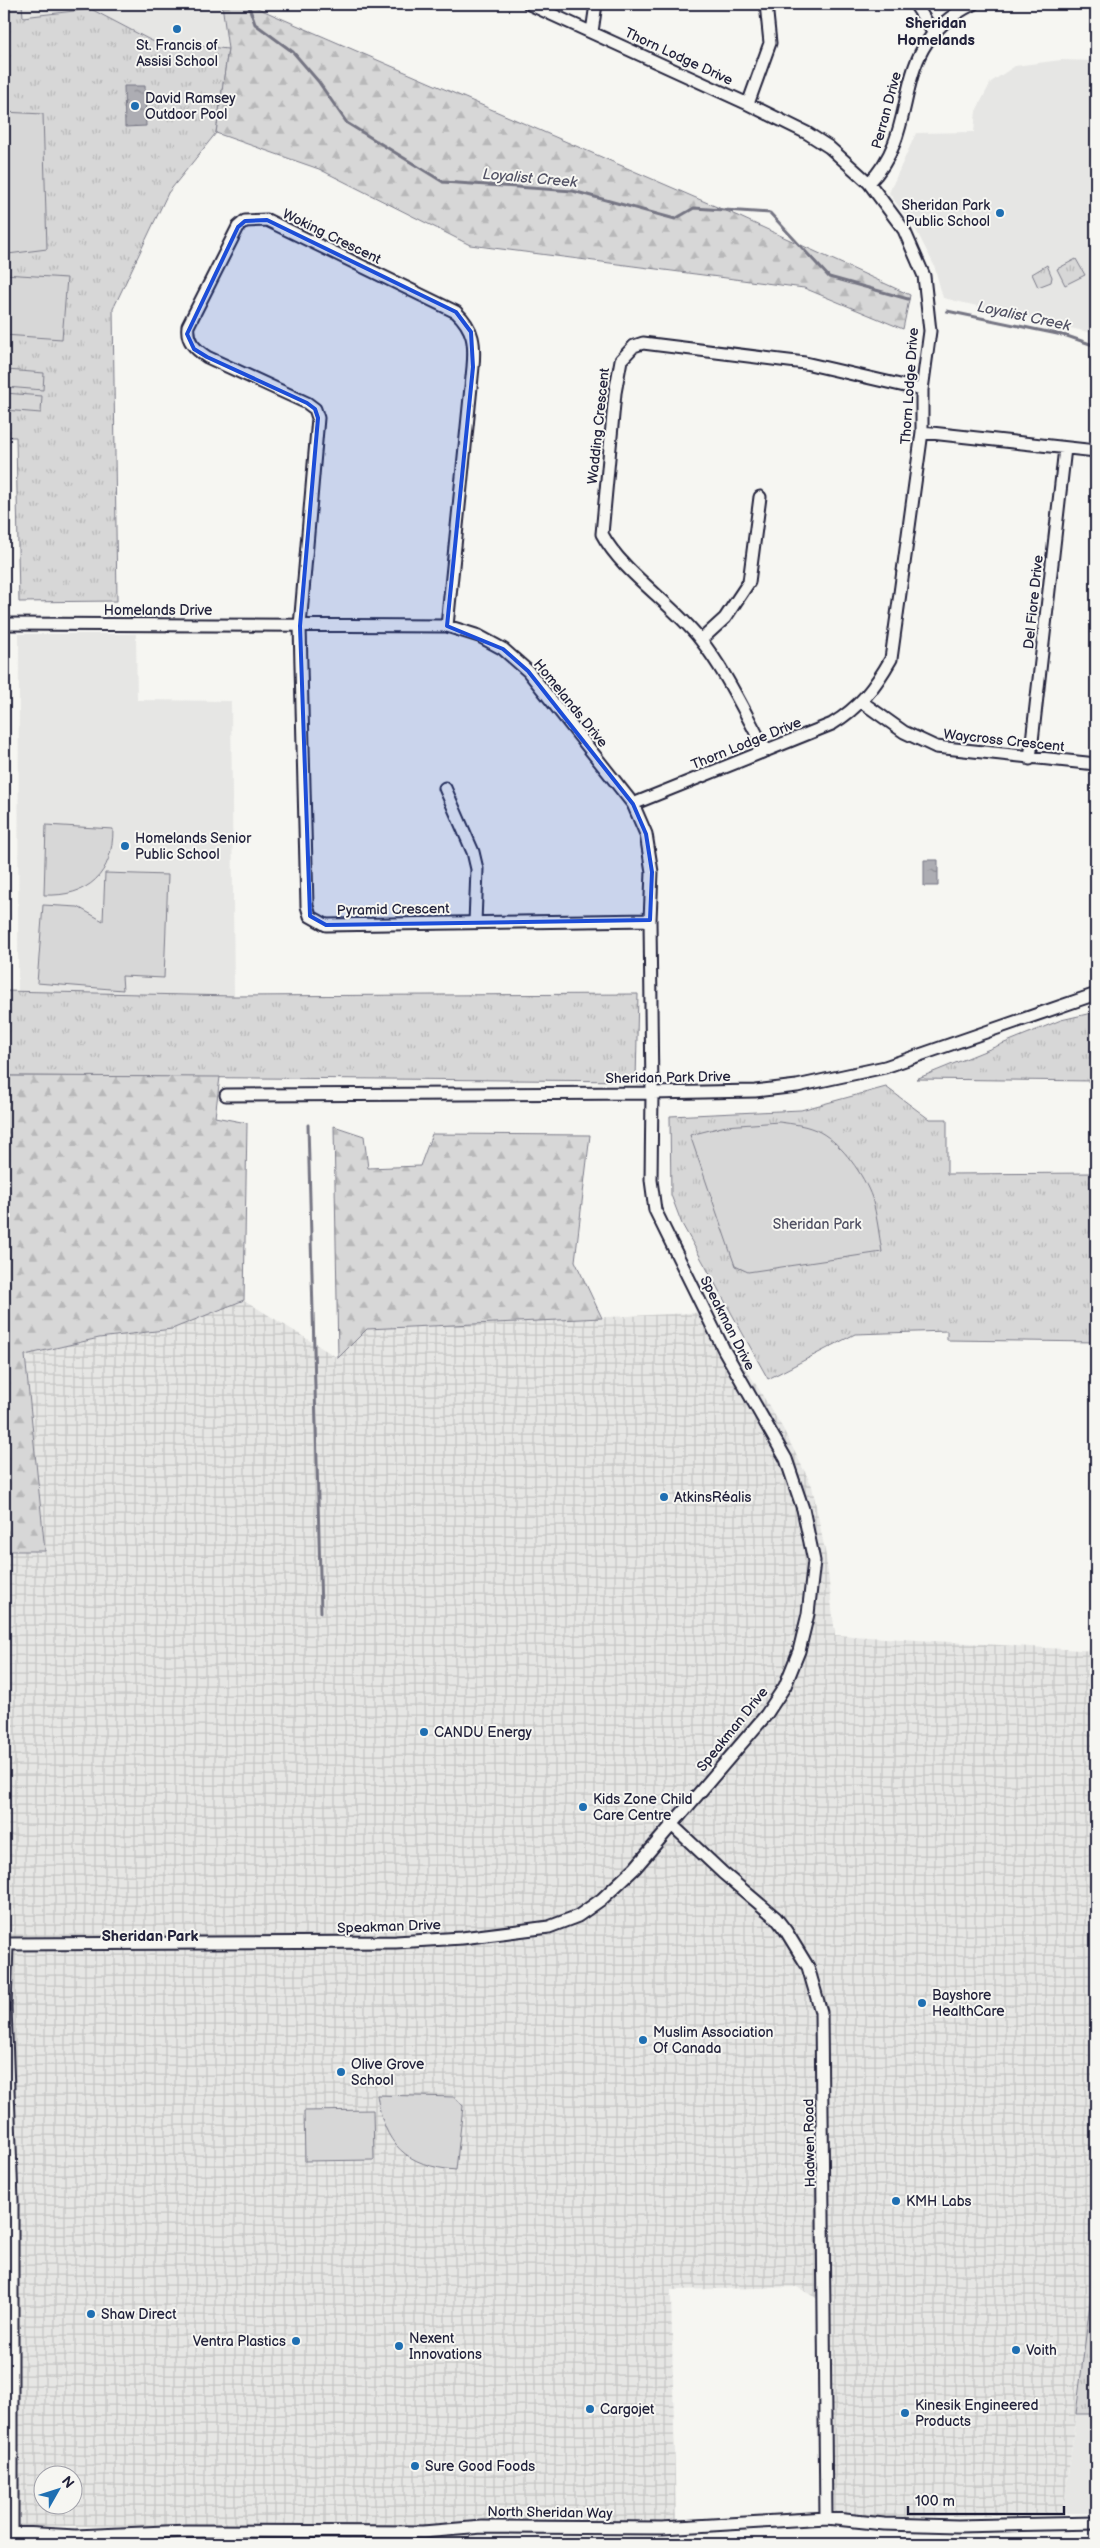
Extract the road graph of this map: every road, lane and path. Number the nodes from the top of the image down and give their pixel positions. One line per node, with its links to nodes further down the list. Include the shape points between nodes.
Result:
1 (529, 4): 6 (street, Thorn Lodge Drive)
2 (596, 4): 6 (street)
3 (766, 4): 8 (street, via 770,43)
4 (915, 4): 7 (street)
5 (973, 4): 7 (street, Perran Drive, via 951,16)
6 (592, 32): 8 (street, Thorn Lodge Drive)
7 (933, 32): 9 (street, Perran Drive, via 919,53 910,76 891,152 884,168)
8 (748, 104): 9 (street, Thorn Lodge Drive, via 829,147)
9 (870, 183): 10 (street, Thorn Lodge Drive, via 904,230 924,276 930,331)
10 (922, 390): 11 (street, Thorn Lodge Drive); 18 (street, Wadding Crescent, via 806,363 643,343 634,346 621,360 602,534 619,558 668,603)
11 (922, 432): 12 (street); 19 (street, Thorn Lodge Drive, via 891,660)
12 (1065, 448): 13 (street); 21 (street, Del Fiore Drive)
13 (1096, 450)
14 (760, 498): 18 (street, via 749,582 726,618)
15 (4, 624): 16 (street, Homelands Drive)
16 (300, 626): 17 (street, Homelands Drive); 17 (street, Woking Crescent, via 318,418 315,409 207,357 194,349 187,334 188,326 238,227 256,219 267,220 456,312 472,332 473,367); 26 (street, Pyramid Crescent, via 307,906 310,916 326,925)
17 (447, 626): 24 (street, Homelands Drive, via 479,636 503,649 528,671)
18 (701, 640): 20 (street, Wadding Crescent)
19 (862, 702): 20 (street, Thorn Lodge Drive, via 832,724); 21 (street, Waycross Crescent, via 904,732 936,747)
20 (766, 751): 24 (street, Thorn Lodge Drive)
21 (1030, 759): 22 (street, Waycross Crescent)
22 (1096, 764)
23 (445, 788): 26 (street, via 473,852 477,869)
24 (633, 804): 25 (street, Homelands Drive, via 646,834 652,872)
25 (650, 920): 26 (street, Pyramid Crescent); 28 (street, Homelands Drive)
26 (476, 923)
27 (1096, 994): 28 (street, Sheridan Park Drive, via 885,1067 797,1086 756,1091)
28 (652, 1093): 29 (street, Sheridan Park Drive); 30 (street, Speakman Drive, via 651,1180 655,1210 724,1350 786,1459 804,1509 814,1561 808,1614 799,1651 785,1686 756,1727)
29 (226, 1095)
30 (672, 1824): 31 (street, Speakman Drive, via 635,1868 602,1899 578,1916 549,1927 396,1942); 32 (street, Hadwen Road, via 786,1930 808,1967 821,2012)
31 (6, 1944): 34 (street, via 12,2201)
32 (826, 2518): 33 (street, North Sheridan Way, via 958,2526); 34 (street, North Sheridan Way, via 662,2528 482,2527 423,2532 207,2531 76,2536)
33 (1096, 2523)
34 (8, 2532)

